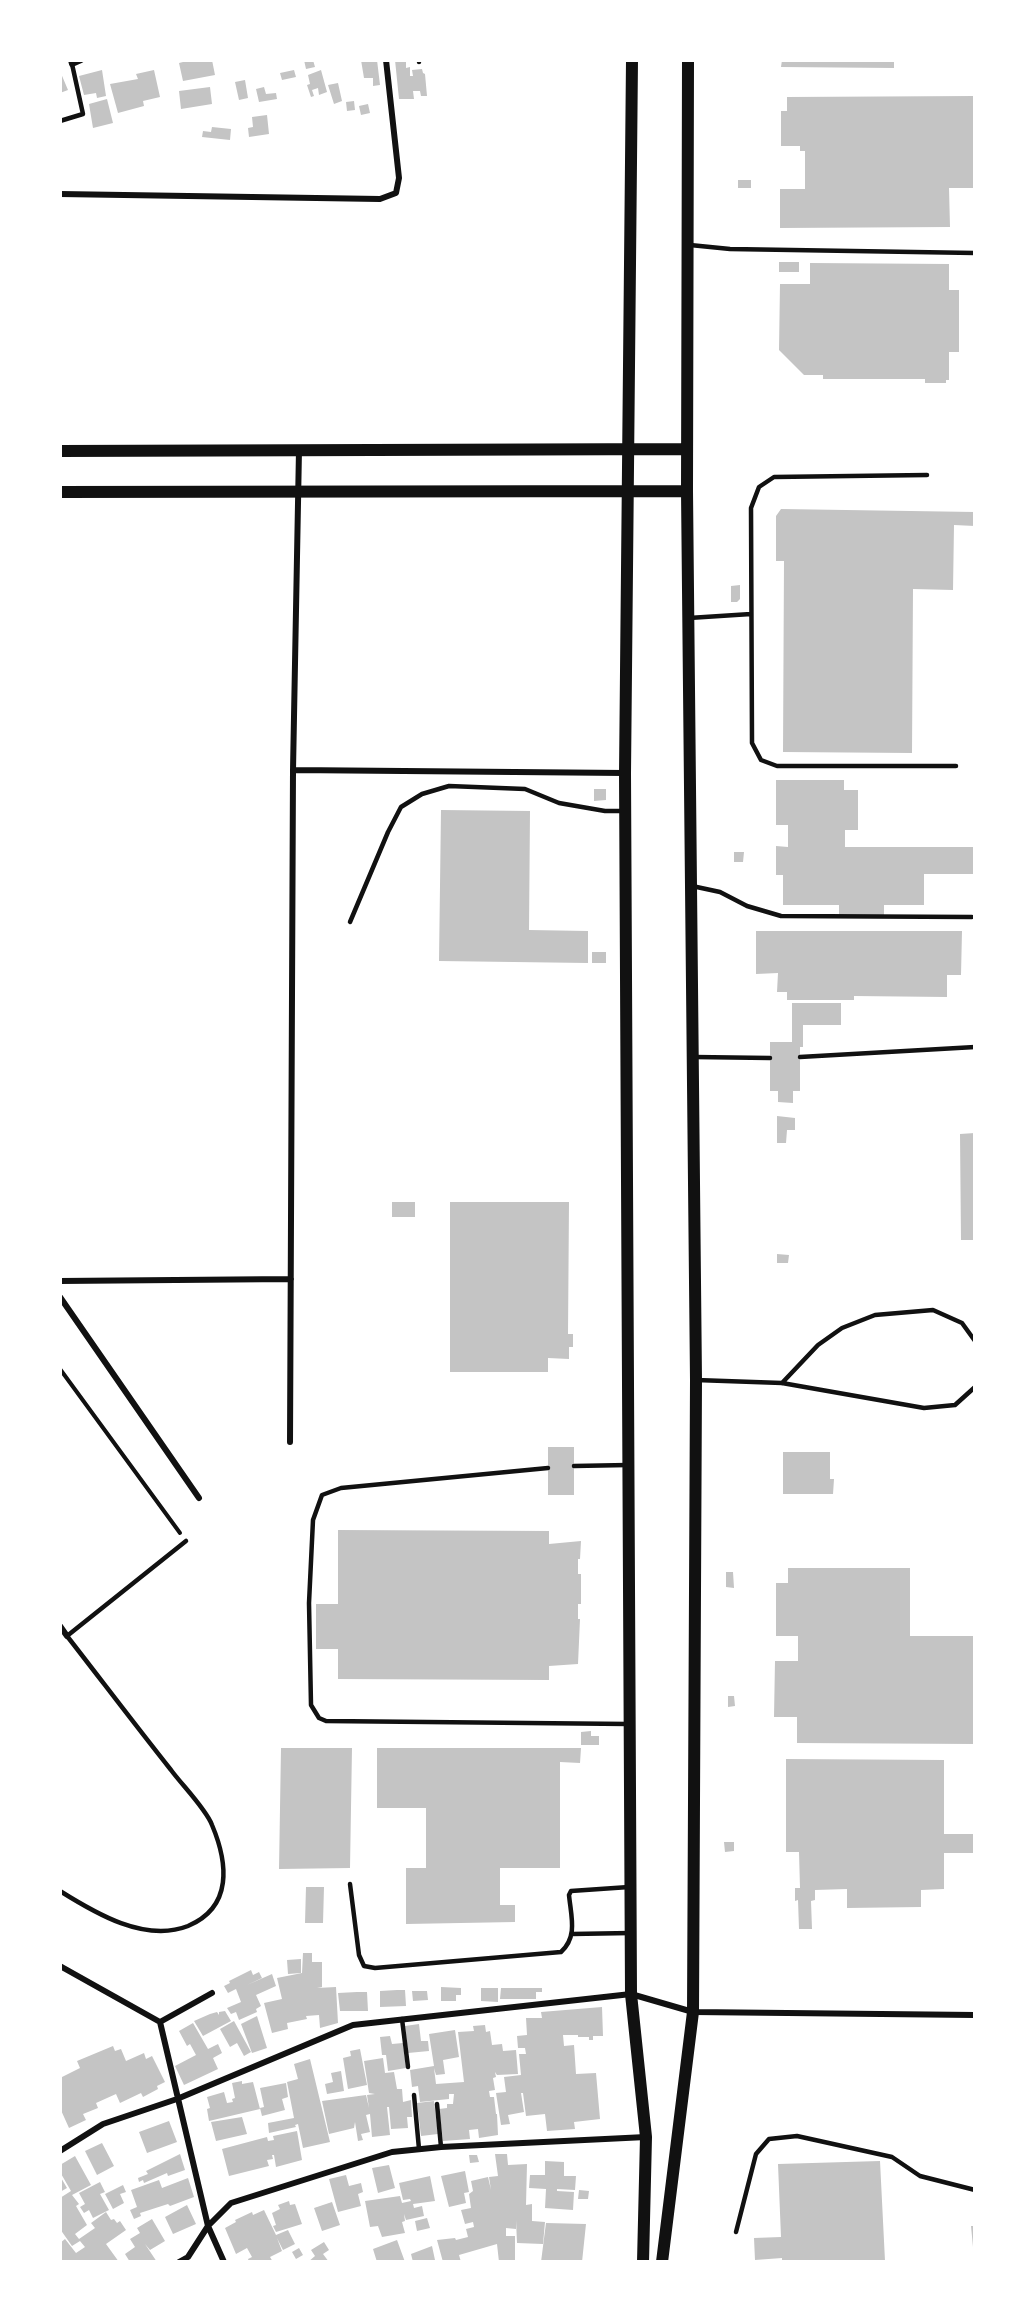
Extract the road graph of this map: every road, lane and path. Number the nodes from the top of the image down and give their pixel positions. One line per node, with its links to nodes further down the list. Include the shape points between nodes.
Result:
1 (81, 60): 5 (street)
2 (386, 60): 7 (street, via 399,178 396,193 380,199)
3 (632, 60): 10 (main road)
4 (688, 60): 8 (main road)
5 (72, 62): 6 (lane, via 83,114)
6 (60, 121)
7 (60, 194)
8 (688, 245): 9 (lane); 11 (main road)
9 (975, 253)
10 (628, 448): 11 (main road); 12 (main road); 18 (main road)
11 (687, 448): 15 (main road)
12 (299, 450): 13 (main road); 17 (street)
13 (60, 451)
14 (927, 476): 19 (lane, via 774,477 759,487 751,508)
15 (687, 491): 18 (main road); 20 (main road)
16 (60, 492): 17 (main road)
17 (298, 492): 18 (main road); 22 (street)
18 (627, 492): 23 (main road)
19 (751, 614): 20 (lane); 21 (lane, via 752,743 761,760 777,766)
20 (688, 618): 25 (main road)
21 (956, 765)
22 (292, 770): 23 (street); 32 (street)
23 (625, 773): 24 (main road)
24 (625, 812): 27 (lane, via 559,803 525,789 449,786 422,794 401,807); 41 (main road)
25 (690, 886): 26 (lane, via 720,892 747,906 781,916); 29 (main road)
26 (972, 917)
27 (350, 921)
28 (975, 1047): 31 (lane)
29 (692, 1057): 30 (lane); 37 (main road)
30 (770, 1058)
31 (800, 1058)
32 (291, 1279): 33 (street); 40 (street)
33 (60, 1281)
34 (60, 1297): 44 (street)
35 (975, 1341): 38 (lane, via 962,1323 933,1310 875,1315 842,1328 818,1345)
36 (60, 1369): 45 (path)
37 (696, 1380): 38 (lane); 57 (main road)
38 (782, 1383): 39 (lane, via 924,1408 955,1405)
39 (975, 1387)
40 (290, 1442)
41 (628, 1465): 42 (lane); 48 (main road)
42 (574, 1466)
43 (548, 1467): 48 (lane, via 341,1488 322,1495 313,1520 309,1603 311,1705 318,1718 326,1721)
44 (199, 1498)
45 (186, 1541): 47 (lane)
46 (60, 1626): 47 (street)
47 (67, 1636): 51 (lane, via 212,1823 224,1863 222,1892 213,1909 195,1923 177,1930 157,1931 124,1924)
48 (630, 1724): 50 (main road)
49 (350, 1884): 53 (lane, via 359,1955 364,1966 561,1952 569,1945)
50 (630, 1887): 52 (main road); 53 (lane, via 571,1891)
51 (60, 1891)
52 (631, 1933): 53 (lane); 56 (main road)
53 (572, 1934)
54 (60, 1966): 60 (street)
55 (212, 1993): 60 (street)
56 (631, 1994): 57 (street); 59 (street); 65 (main road)
57 (693, 2013): 58 (street); 75 (main road)
58 (975, 2015)
59 (402, 2019): 61 (lane); 63 (street, via 353,2025)
60 (160, 2022): 63 (street)
61 (408, 2067)
62 (414, 2095): 67 (lane)
63 (177, 2099): 68 (street, via 103,2124); 70 (street)
64 (437, 2104): 66 (lane)
65 (645, 2137): 66 (street); 74 (main road)
66 (441, 2147): 67 (street)
67 (419, 2149): 70 (street, via 392,2152 231,2203)
68 (60, 2151)
69 (975, 2190): 71 (lane, via 920,2176 892,2157 797,2136 769,2139 756,2154)
70 (208, 2226): 72 (street, via 188,2257); 73 (street)
71 (736, 2232)
72 (179, 2262)
73 (224, 2262)
74 (643, 2262)
75 (662, 2262)

